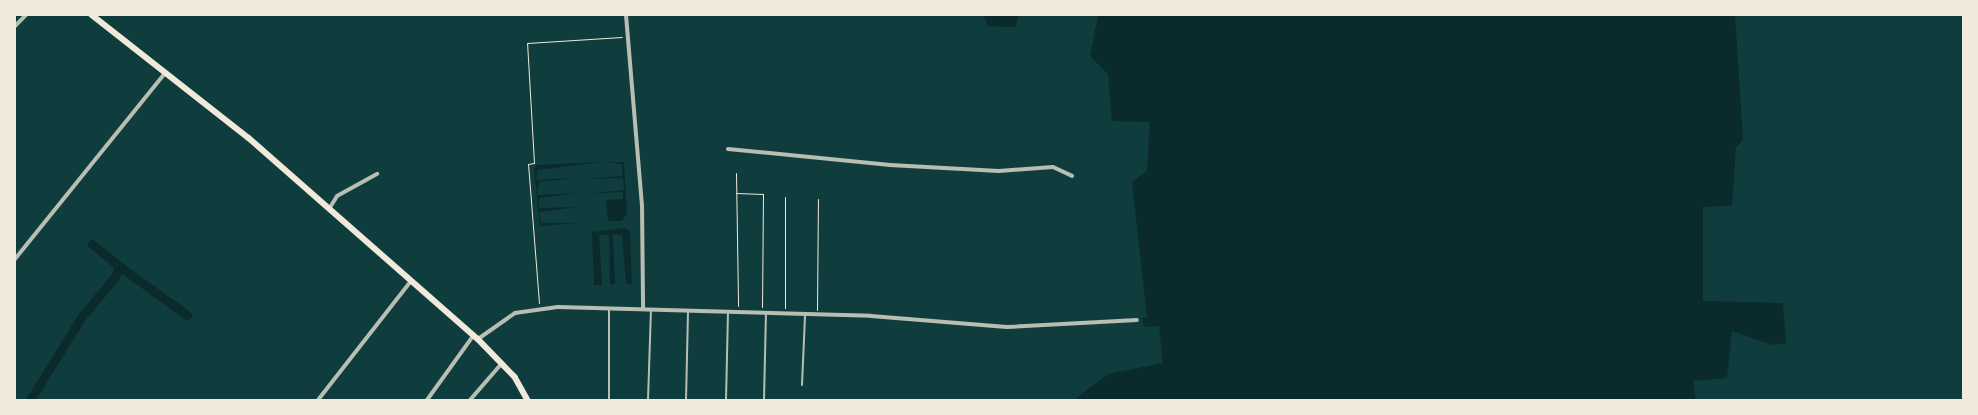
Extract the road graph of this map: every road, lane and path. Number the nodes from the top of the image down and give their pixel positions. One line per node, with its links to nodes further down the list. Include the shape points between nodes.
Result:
1 (26, 15): 4 (street)
2 (92, 15): 6 (main road)
3 (626, 15): 5 (street)
4 (15, 26)
5 (626, 37): 18 (street, via 642,205); 20 (path, via 527,43 534,163 528,164)
6 (166, 72): 14 (main road); 15 (street)
7 (728, 149): 10 (street, via 890,165 999,170 1053,167)
8 (736, 173): 11 (path)
9 (377, 174): 14 (street, via 337,196)
10 (1072, 176)
11 (736, 193): 23 (path); 24 (path, via 763,194)
12 (785, 197): 25 (path)
13 (818, 199): 27 (path)
14 (329, 208): 16 (main road)
15 (15, 259)
16 (411, 281): 29 (main road); 32 (street)
17 (609, 308): 18 (street); 20 (street); 36 (lane)
18 (643, 308): 19 (street)
19 (651, 308): 21 (street); 37 (lane)
20 (539, 309): 29 (street, via 511,316)
21 (688, 309): 22 (street); 38 (lane)
22 (728, 311): 23 (street); 39 (lane)
23 (738, 311): 24 (street)
24 (764, 313): 25 (street); 40 (lane)
25 (785, 314): 26 (street)
26 (805, 315): 27 (street); 31 (lane)
27 (817, 315): 28 (street, via 1007,327)
28 (1137, 320)
29 (476, 337): 30 (main road); 33 (street)
30 (502, 362): 34 (street); 35 (main road)
31 (802, 385)
32 (318, 400)
33 (427, 400)
34 (470, 400)
35 (528, 400)
36 (609, 400)
37 (648, 400)
38 (686, 400)
39 (726, 400)
40 (764, 400)

